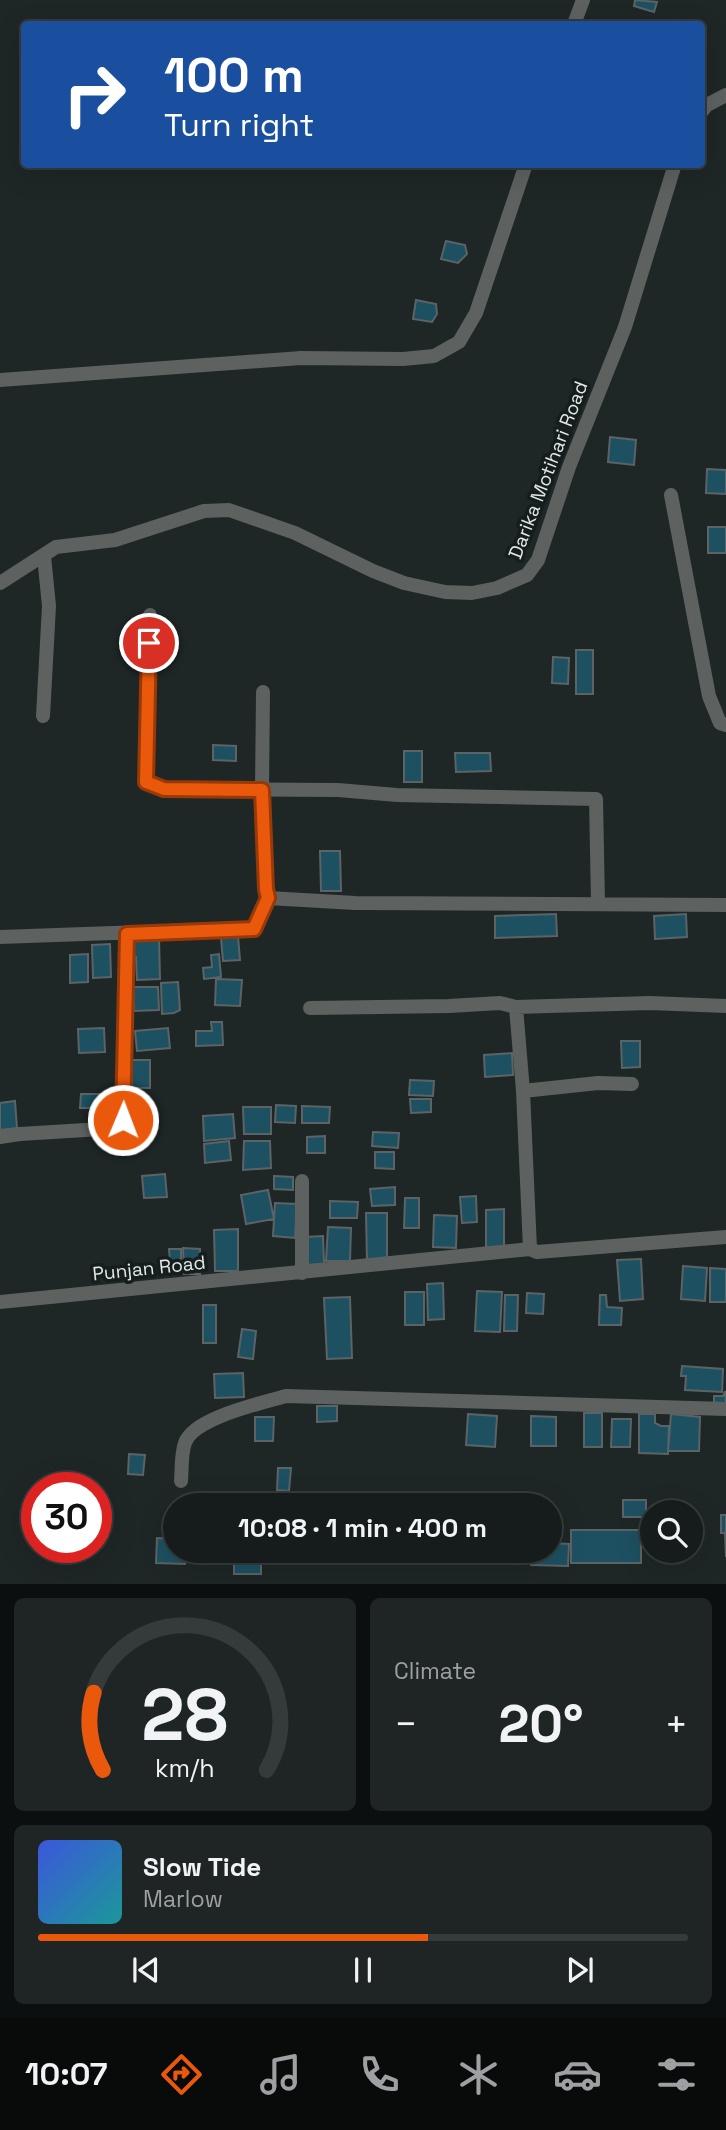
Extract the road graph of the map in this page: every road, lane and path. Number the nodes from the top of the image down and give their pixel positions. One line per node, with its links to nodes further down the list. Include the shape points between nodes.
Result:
1 (583, 0): 2 (street)
2 (575, 21)
3 (726, 95): 4 (street)
4 (705, 108)
5 (525, 168): 7 (street, via 476,313 459,342 433,356 301,358)
6 (674, 168): 9 (street, Darika Motihari Road, via 625,327 538,560 527,575 497,588 445,592 404,583 295,533 229,510 204,511 114,540 56,547)
7 (0, 380)
8 (671, 495): 14 (street, via 709,696 720,723)
9 (44, 556): 10 (street, Darika Motihari Road); 13 (street, via 50,606)
10 (0, 583)
11 (150, 615): 15 (street, via 146,782 164,789)
12 (263, 692): 15 (street)
13 (43, 716)
14 (726, 725)
15 (262, 790): 16 (street); 17 (street, via 596,799)
16 (268, 898): 17 (street, via 355,903); 19 (street, via 254,929)
17 (597, 903): 18 (street)
18 (726, 905)
19 (127, 934): 20 (street); 26 (street, via 123,1120 118,1128)
20 (0, 937)
21 (726, 1006): 22 (street)
22 (516, 1007): 23 (street, via 500,1003); 25 (street)
23 (310, 1008)
24 (632, 1084): 25 (street)
25 (523, 1091): 29 (street)
26 (0, 1137)
27 (302, 1181): 30 (street)
28 (726, 1237): 29 (street, Punjan Road)
29 (530, 1249): 30 (street, Punjan Road)
30 (302, 1273): 31 (street, Punjan Road)
31 (0, 1303)
32 (726, 1409): 33 (street, via 286,1396 232,1411 193,1430 185,1442)
33 (181, 1481)

